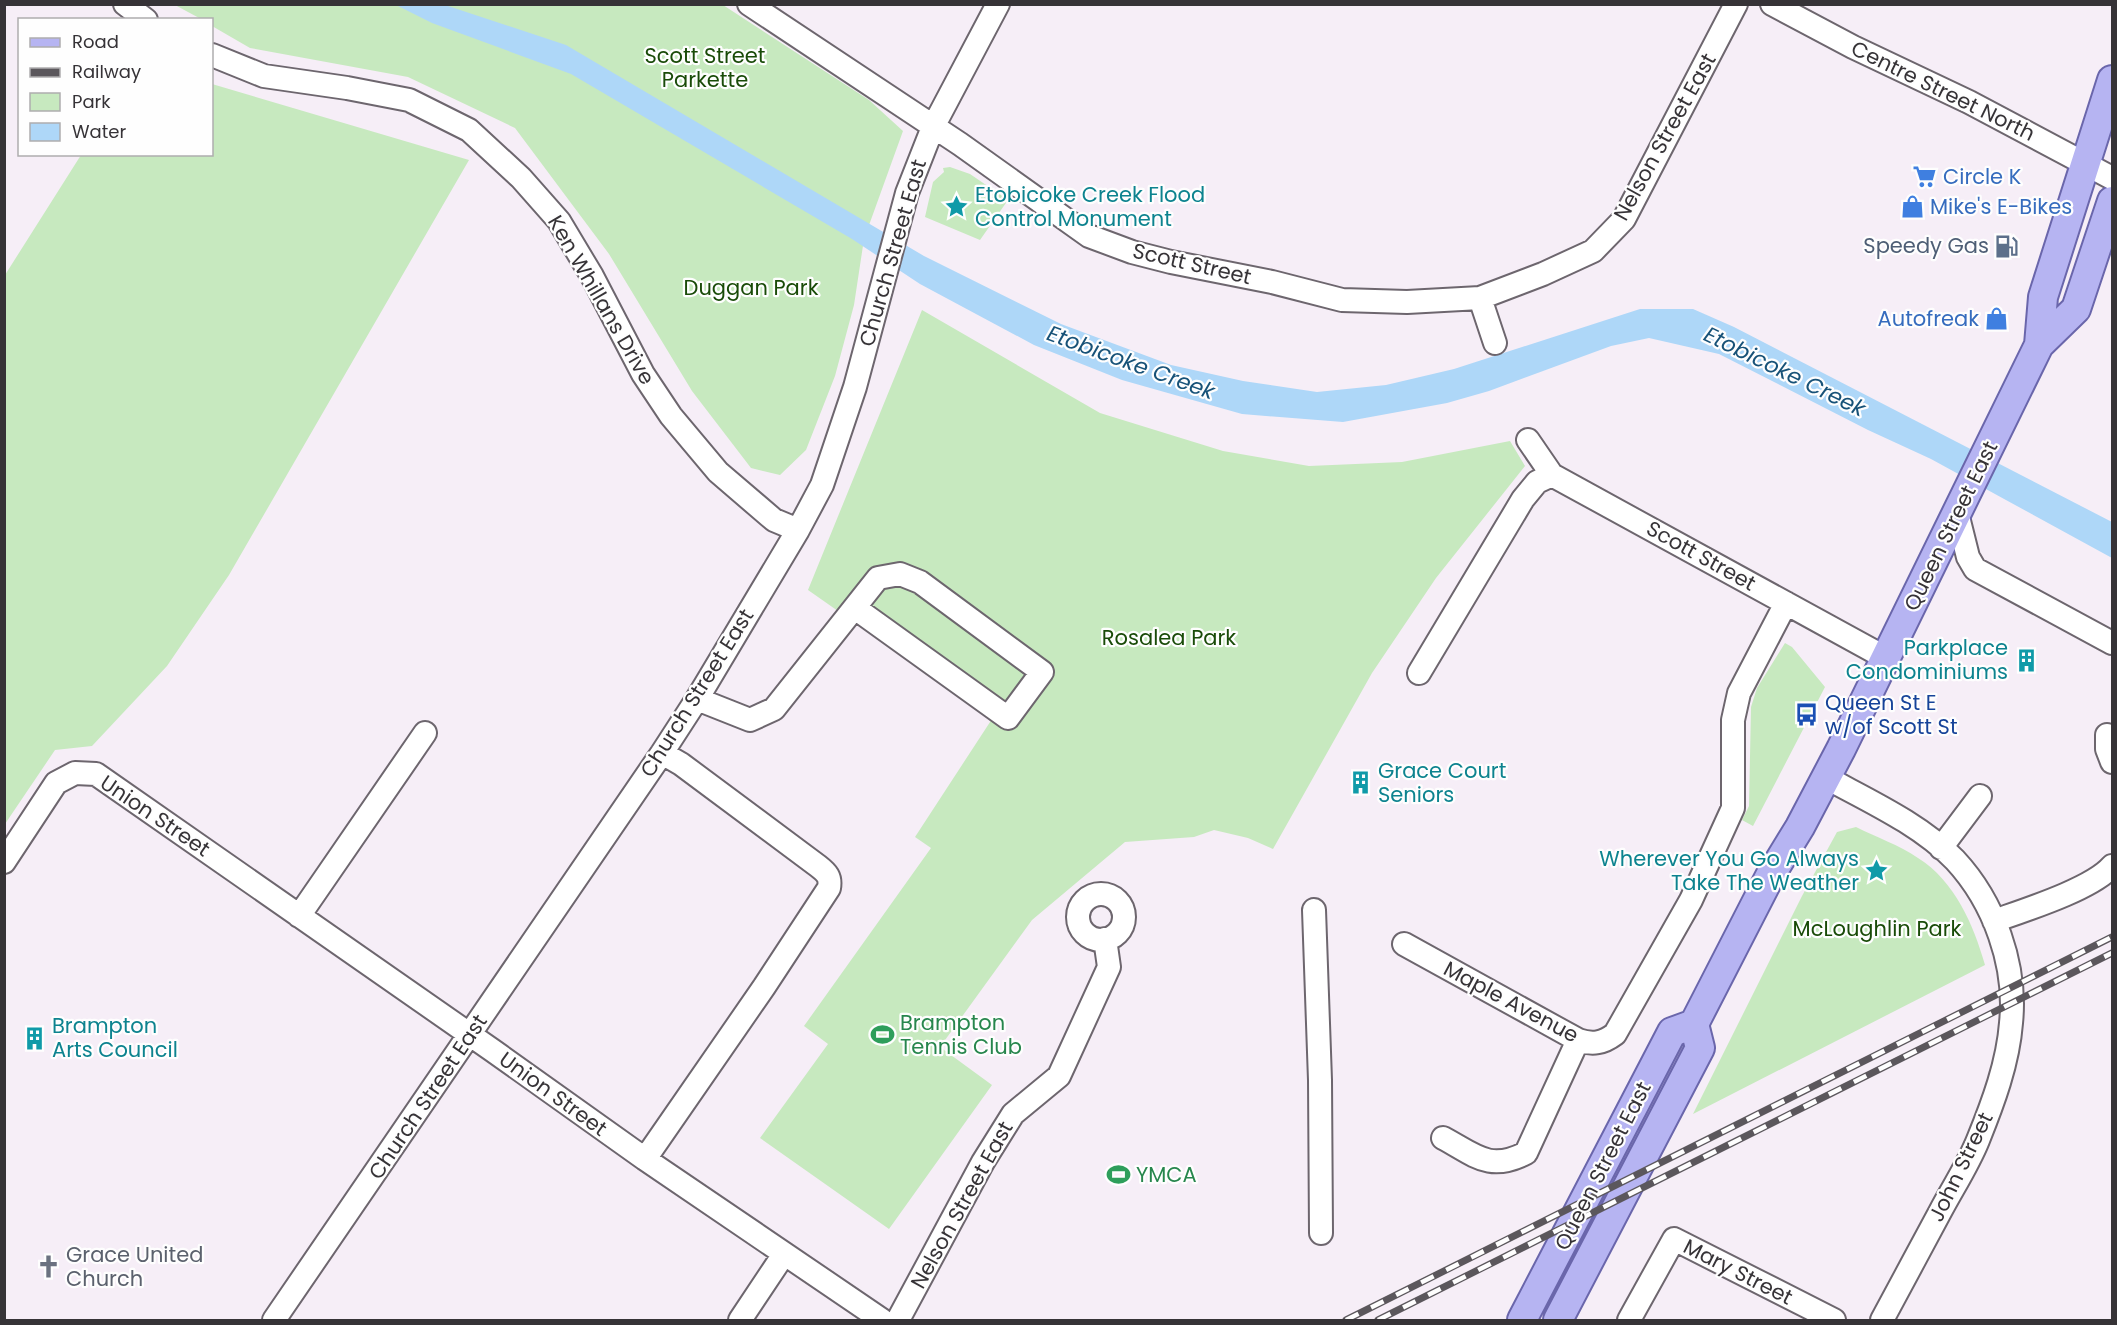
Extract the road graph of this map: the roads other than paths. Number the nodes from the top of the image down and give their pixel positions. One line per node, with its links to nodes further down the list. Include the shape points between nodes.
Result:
1 (125, 4): 6 (street)
2 (749, 4): 9 (street, Scott Street)
3 (998, 4): 9 (street, Church Street East)
4 (1736, 4): 13 (street, Nelson Street East, via 1624,219 1593,252)
5 (1772, 4): 10 (street, Centre Street North)
6 (143, 18)
7 (213, 56): 19 (street, Ken Whillans Drive, via 264,76 409,100 469,130 521,178 559,221 643,374 671,416 718,472 774,520)
8 (2112, 80): 10 (main road, Queen Street East)
9 (933, 127): 13 (street, Scott Street, via 1089,236 1132,252 1342,300); 19 (street, Church Street East, via 906,193 855,387 822,485)
10 (2085, 163): 11 (street, Centre Street North); 15 (main road, Queen Street East, via 2043,297)
11 (2112, 178)
12 (2112, 201): 15 (main road, Queen Street East, via 2076,309)
13 (1480, 298): 14 (street)
14 (1495, 343)
15 (2039, 345): 18 (main road, Queen Street East)
16 (1528, 440): 17 (street, Scott Street)
17 (1552, 475): 20 (street, Scott Street); 24 (street, via 1537,482 1523,499)
18 (1957, 513): 22 (street, via 1975,569); 23 (main road, Queen Street East)
19 (798, 530): 25 (street, Church Street East)
20 (1786, 603): 23 (street, Scott Street); 42 (street, Maple Avenue, via 1739,693 1733,720 1732,808 1691,900 1615,1034 1603,1043)
21 (855, 608): 21 (street, via 878,578 900,574 920,582 1042,672 1008,718); 25 (street, via 774,709 750,720)
22 (2112, 643)
23 (1886, 658): 30 (main road, Queen Street East)
24 (1419, 673)
25 (697, 699): 28 (street, Church Street East)
26 (425, 733): 36 (street)
27 (2107, 735): 29 (street)
28 (662, 753): 41 (street, Church Street East); 44 (street, via 828,873 830,881 771,977)
29 (2112, 762)
30 (1826, 777): 32 (street, John Street); 40 (main road, Queen Street East)
31 (1980, 796): 32 (street)
32 (1941, 848): 37 (street, John Street, via 1965,871)
33 (4, 862): 36 (street, Union Street, via 56,783 75,773 96,774)
34 (2112, 866): 37 (street, via 2078,889)
35 (1314, 910): 45 (street)
36 (299, 916): 41 (street, Union Street)
37 (1994, 921): 55 (street, John Street, via 2007,964 2012,1020 1996,1092 1977,1143)
38 (1105, 939): 50 (street, Nelson Street East, via 1109,967 1059,1076 1013,1114)
39 (1404, 944): 42 (street, Maple Avenue)
40 (1694, 1024): 51 (main road, Queen Street East, via 1672,1032); 52 (main road, Queen Street East, via 1700,1048)
41 (470, 1035): 44 (street, Union Street); 47 (street, Church Street East)
42 (1578, 1040): 43 (street, via 1526,1153 1514,1159 1488,1162)
43 (1443, 1138)
44 (645, 1159): 46 (street, Union Street)
45 (1321, 1233)
46 (784, 1254): 48 (street); 49 (street, Union Street)
47 (274, 1320)
48 (740, 1320)
49 (882, 1320)
50 (898, 1320)
51 (1522, 1320)
52 (1558, 1320)
53 (1629, 1320): 54 (street, Mary Street, via 1674,1239)
54 (1834, 1320)
55 (1882, 1320)

